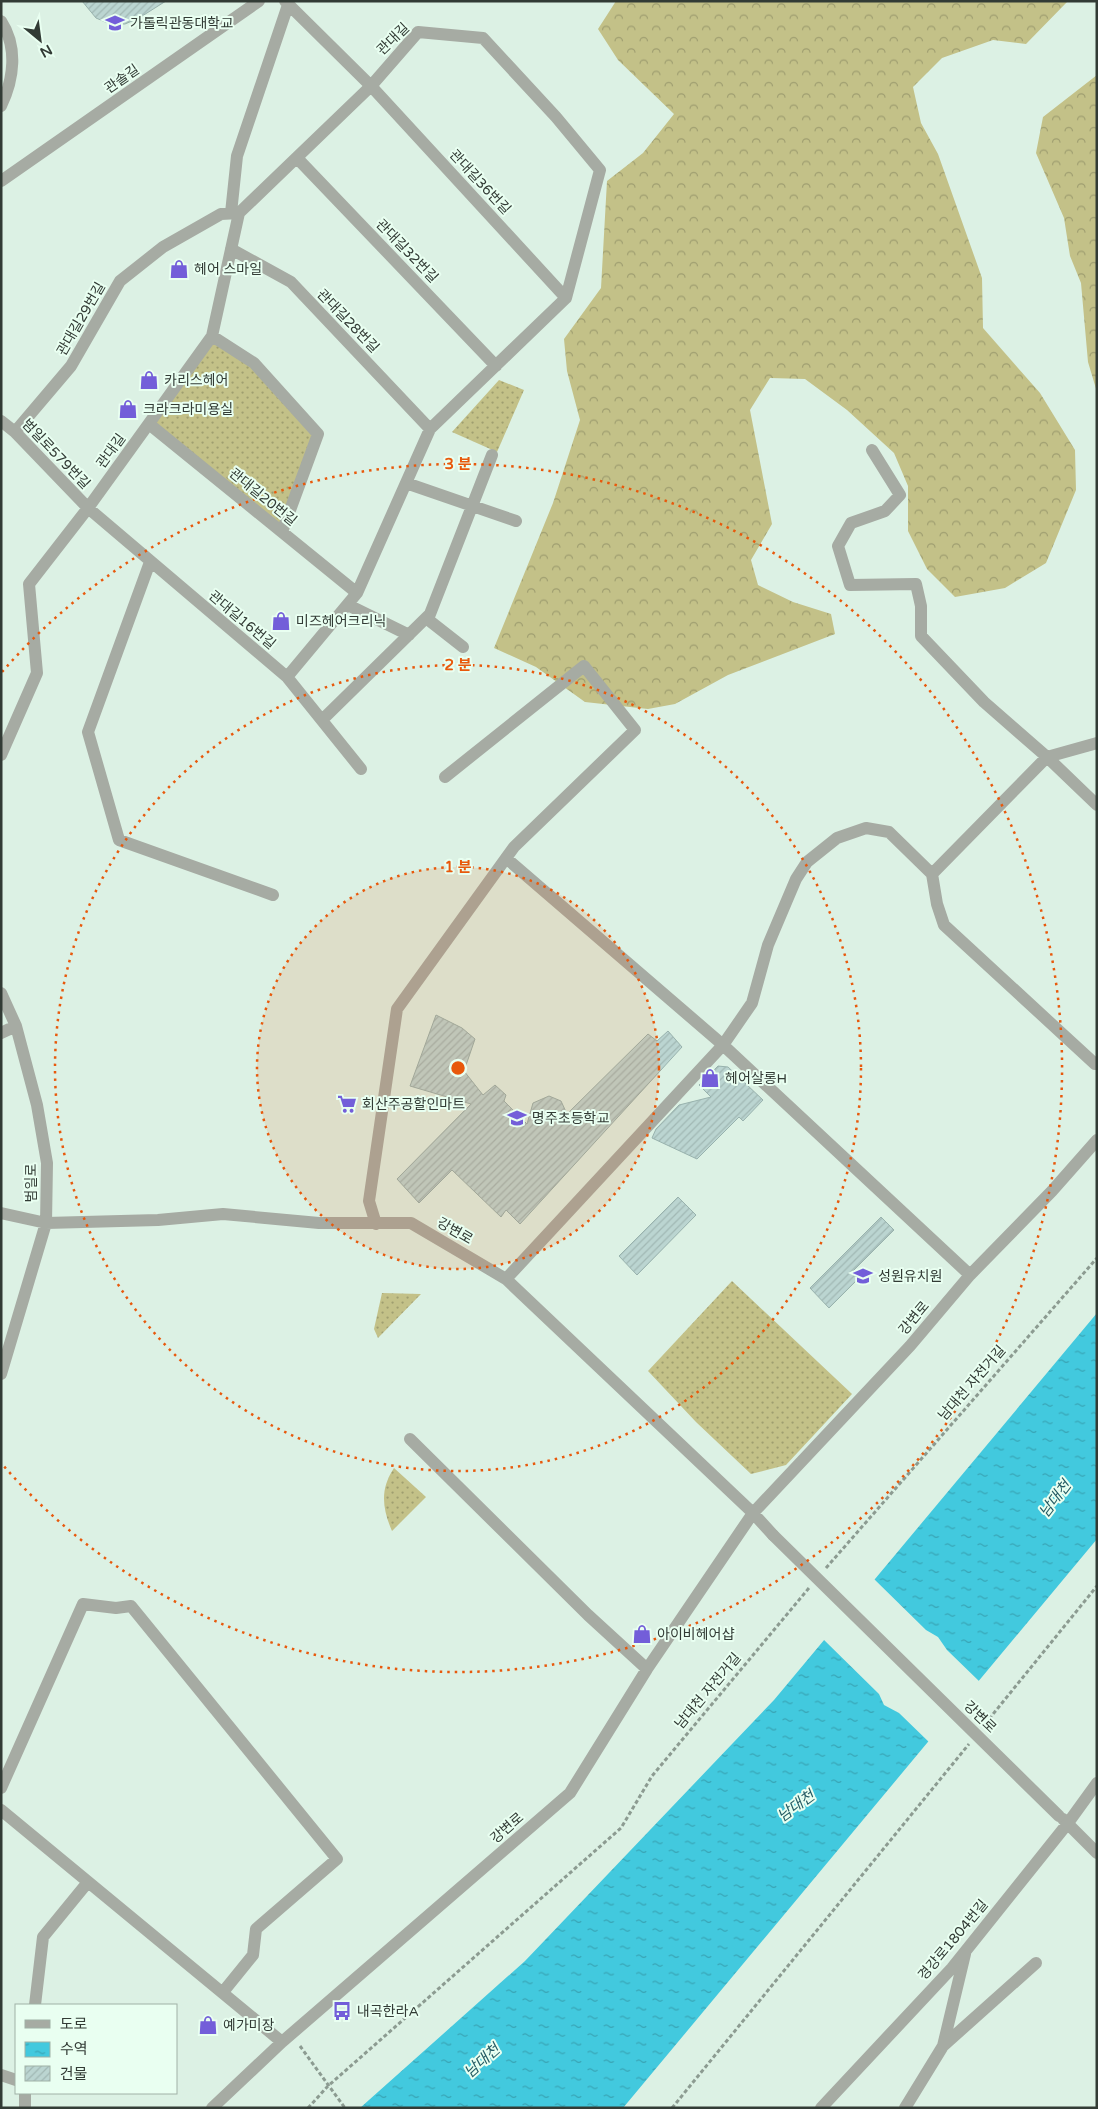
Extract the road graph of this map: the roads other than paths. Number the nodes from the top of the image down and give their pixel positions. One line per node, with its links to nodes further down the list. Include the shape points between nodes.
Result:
1 (259, 1): 7 (street, 관솔길)
2 (286, 3): 4 (street); 8 (street, via 237,156)
3 (1, 22): 5 (street, via 13,54 11,82)
4 (370, 86): 6 (street, 관대길); 10 (street, 관대길36번길); 10 (street, 관대길, via 418,32 483,38 600,170)
5 (1, 106)
6 (297, 158): 8 (street, 관대길); 12 (street, 관대길32번길)
7 (1, 181)
8 (235, 213): 9 (street, 관대길); 16 (street, 관대길29번길, via 221,214 163,247 120,281 71,366)
9 (231, 249): 11 (street, 관대길); 15 (street, 관대길28번길, via 291,282)
10 (566, 298): 12 (street)
11 (212, 336): 14 (street, 관대길); 23 (street, via 254,363 318,434)
12 (496, 366): 15 (street)
13 (1, 421): 16 (street, 범일로579번길)
14 (149, 424): 21 (street, 관대길); 23 (street, 관대길20번길)
15 (430, 429): 19 (street)
16 (15, 432): 21 (street, 범일로579번길)
17 (872, 450): 34 (street, via 900,495 885,511 851,522 838,546 850,585 916,584 921,606 921,636 984,702)
18 (492, 455): 20 (street)
19 (406, 483): 20 (street); 25 (street)
20 (473, 505): 22 (street); 27 (street)
21 (88, 508): 24 (street, 관대길16번길); 33 (street, 관대길, via 29,584 37,673)
22 (516, 521)
23 (282, 532): 25 (street, 관대길20번길)
24 (150, 562): 30 (street, 관대길16번길); 40 (street, via 88,732 119,840)
25 (357, 593): 26 (street)
26 (348, 605): 28 (street); 30 (street)
27 (426, 618): 28 (street); 29 (street)
28 (409, 635): 31 (street)
29 (463, 647)
30 (287, 677): 31 (street, 관대길16번길)
31 (322, 720): 35 (street, 관대길16번길)
32 (1097, 743): 34 (street)
33 (1, 755)
34 (1047, 757): 37 (street); 39 (street)
35 (362, 769)
36 (445, 777): 38 (street, via 584,666 635,730)
37 (1097, 805)
38 (506, 858): 44 (street); 49 (street, via 397,1009 369,1202)
39 (932, 874): 44 (street, via 889,832 866,828 837,838 807,862 796,878 768,945 752,1002); 45 (street, via 944,925)
40 (272, 895)
41 (1, 993): 42 (street, 범일로)
42 (16, 1026): 43 (street); 48 (street, 범일로, via 48,1163)
43 (1, 1033)
44 (723, 1045): 50 (street); 51 (street)
45 (1095, 1064)
46 (1097, 1140): 50 (street, 강변로)
47 (1, 1213): 48 (street, 강변로)
48 (46, 1223): 49 (street, 강변로, via 158,1220 223,1214 319,1223); 52 (street, 범일로)
49 (376, 1224): 51 (street, 강변로, via 411,1223)
50 (970, 1275): 54 (street, 강변로, via 910,1346)
51 (506, 1278): 54 (street, 강변로)
52 (1, 1374)
53 (410, 1439): 55 (street)
54 (753, 1513): 55 (street, 강변로); 59 (street, 강변로, bridge)
55 (647, 1669): 66 (street, 강변로, via 570,1793)
56 (1097, 1783): 59 (street, 경강로1804번길)
57 (1, 1788): 64 (street, via 83,1604 116,1608 131,1606 337,1859 256,1929 253,1955)
58 (1, 1810): 61 (street)
59 (1063, 1820): 60 (street, 강변로); 62 (street, 경강로1804번길)
60 (1097, 1853)
61 (88, 1882): 64 (street); 65 (street, via 43,1937)
62 (967, 1949): 67 (street); 73 (street, 경강로1804번길)
63 (1036, 1963): 67 (street)
64 (223, 1992): 66 (street)
65 (35, 2004)
66 (287, 2038): 72 (street, 강변로)
67 (943, 2046): 74 (street)
68 (1, 2075): 69 (street)
69 (15, 2080)
70 (25, 2094): 71 (street)
71 (25, 2108)
72 (212, 2108)
73 (821, 2108)
74 (904, 2108)

